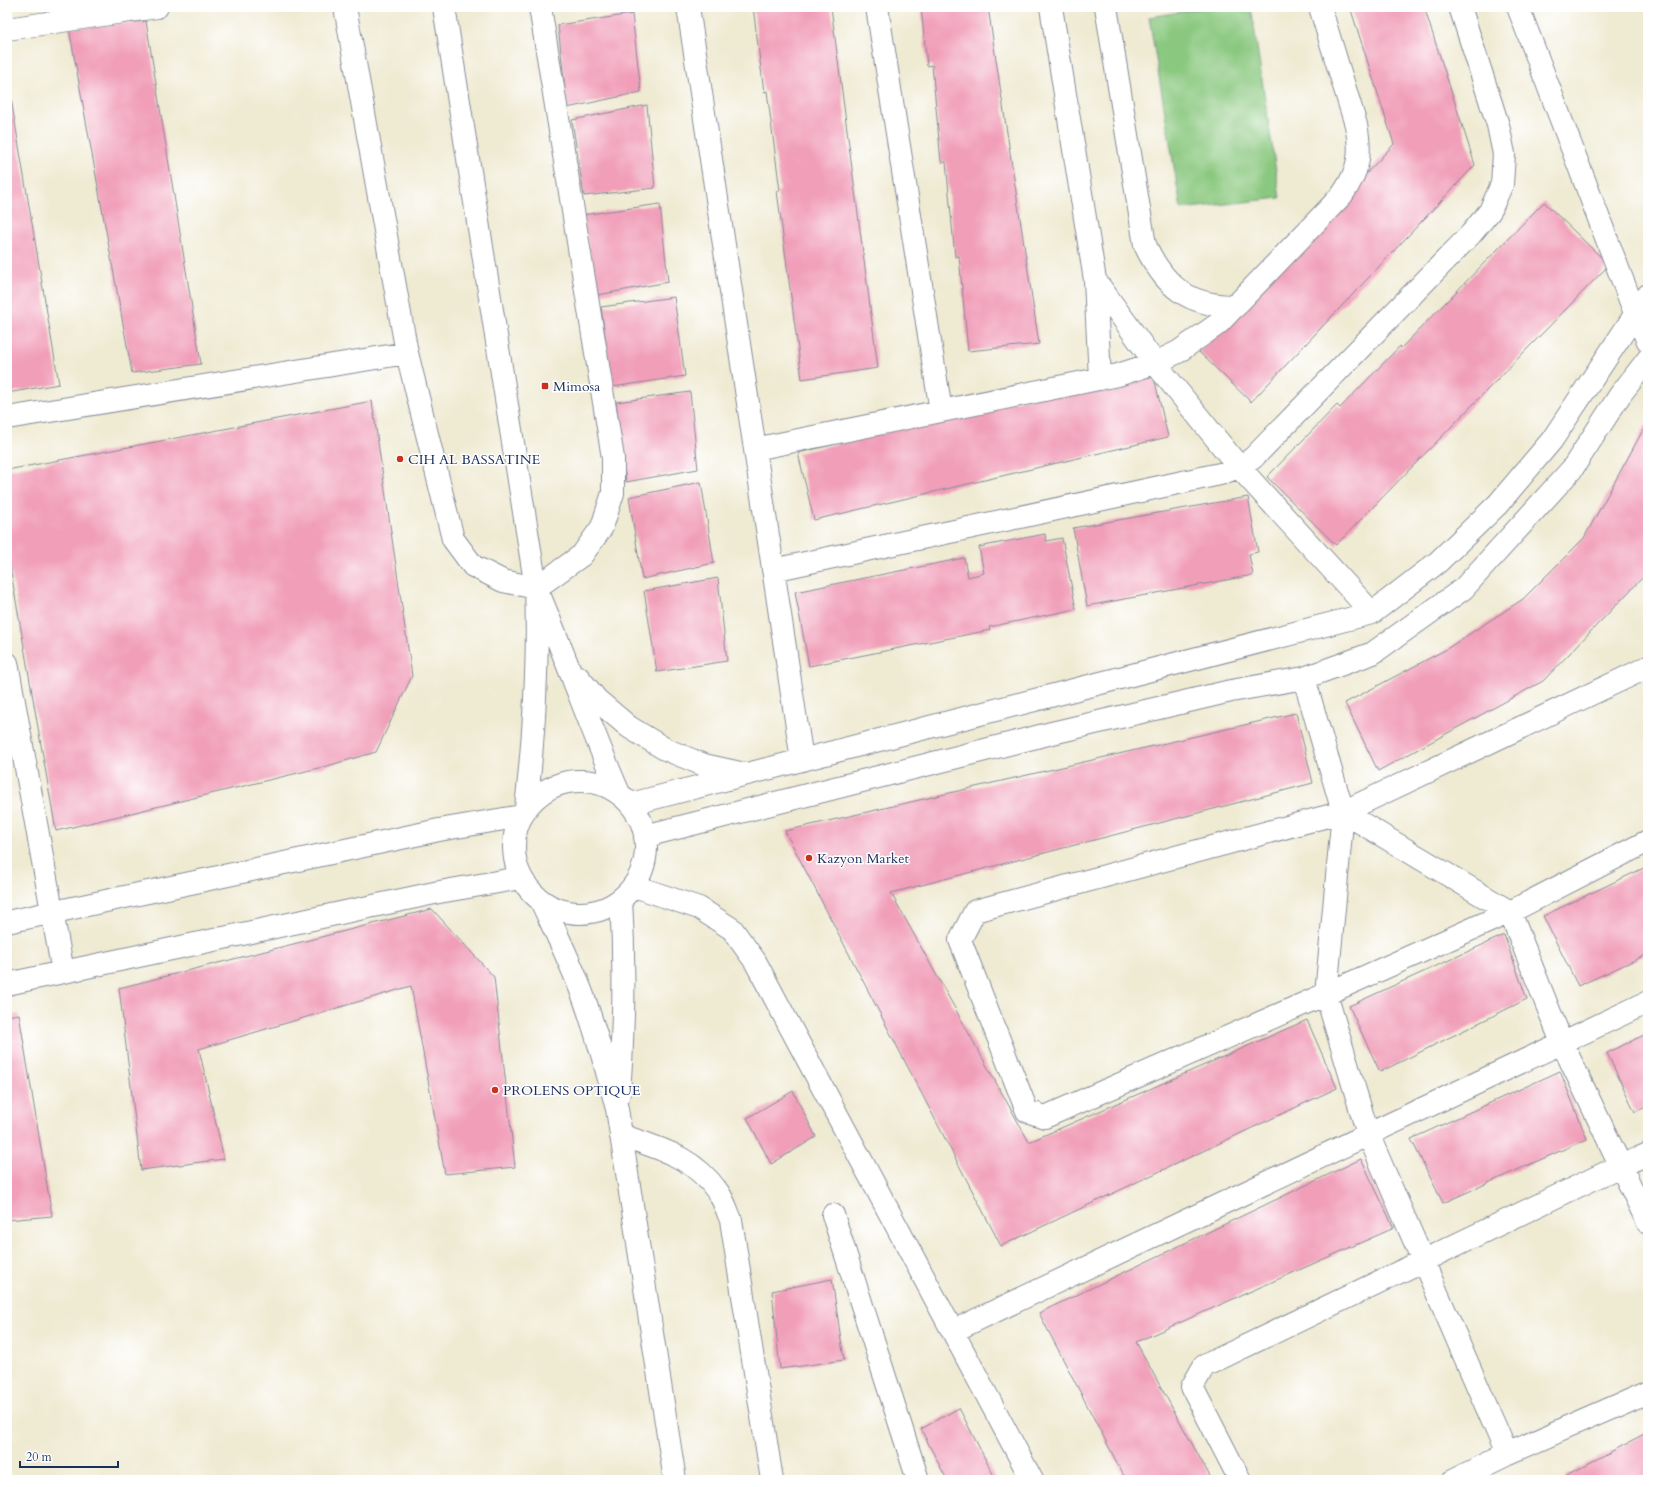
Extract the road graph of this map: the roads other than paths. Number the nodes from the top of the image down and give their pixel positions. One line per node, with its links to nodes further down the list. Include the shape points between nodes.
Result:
1 (157, 7): 12 (street)
2 (345, 7): 18 (street)
3 (444, 7): 27 (street)
4 (540, 7): 27 (street, via 613,458 613,493 602,527 582,555)
5 (688, 7): 24 (street)
6 (877, 7): 22 (street)
7 (1051, 7): 13 (street)
8 (1106, 7): 15 (street, via 1144,245 1165,279 1180,292 1198,301 1217,306)
9 (1320, 7): 15 (street, via 1358,132 1360,156 1356,171 1351,184 1342,195)
10 (1460, 7): 25 (street, via 1498,124 1504,154 1502,184 1490,211 1471,234 1266,446 1254,458)
11 (1518, 7): 16 (street)
12 (7, 29)
13 (1095, 280): 20 (street); 21 (street)
14 (1648, 295): 16 (street)
15 (1236, 306): 20 (street, via 1198,339)
16 (1635, 313): 17 (street); 28 (street, via 1552,440 1498,504 1438,562)
17 (1648, 341)
18 (407, 353): 23 (street); 27 (street, via 453,539 473,566 503,581)
19 (1648, 359): 32 (street, via 1620,395 1572,469 1463,589 1373,653)
20 (1155, 363): 21 (street); 25 (street)
21 (1100, 379): 22 (street)
22 (941, 411): 24 (street)
23 (7, 418)
24 (755, 449): 26 (street)
25 (1239, 467): 26 (street, via 1220,474); 28 (street)
26 (773, 570): 33 (street)
27 (536, 588): 30 (street); 36 (street, via 536,698)
28 (1372, 613): 33 (street)
29 (7, 663): 43 (street)
30 (570, 667): 34 (street, via 597,700 629,727 665,749 704,765); 35 (street, via 578,695)
31 (1648, 667): 37 (street)
32 (1304, 678): 37 (street); 38 (street, via 1232,691 1052,732)
33 (802, 760): 34 (street)
34 (745, 774): 35 (street)
35 (625, 798): 36 (street, via 603,784 569,781 538,796); 38 (street, via 640,819)
36 (524, 812): 40 (street, via 514,841 514,858); 43 (street)
37 (1343, 812): 44 (street); 48 (street); 48 (street, via 975,911 960,940 1027,1111 1045,1117)
38 (645, 836): 41 (street, via 646,854 642,870)
39 (1648, 841): 44 (street)
40 (521, 878): 42 (street); 46 (street, via 439,892)
41 (628, 892): 42 (street, via 607,908 590,913 573,914); 51 (street, via 622,1057); 59 (street, via 700,908 732,929 755,960)
42 (540, 901): 51 (street, via 565,951 586,1003)
43 (53, 912): 45 (street); 46 (street)
44 (1510, 912): 48 (street); 50 (street)
45 (7, 922)
46 (63, 972): 47 (street)
47 (7, 984)
48 (1326, 994): 52 (street)
49 (1648, 1002): 50 (street)
50 (1562, 1043): 52 (street); 55 (street)
51 (617, 1109): 53 (street)
52 (1368, 1134): 58 (street); 59 (street)
53 (621, 1135): 62 (street); 63 (street, via 674,1154 699,1170 719,1193 731,1220)
54 (1648, 1154): 55 (street)
55 (1620, 1166): 57 (street); 58 (street)
56 (833, 1215): 64 (street)
57 (1648, 1224)
58 (1423, 1261): 61 (street); 66 (street, via 1204,1366 1192,1387)
59 (952, 1331): 65 (street)
60 (1648, 1392): 61 (street)
61 (1507, 1454): 67 (street)
62 (675, 1480)
63 (772, 1480)
64 (918, 1480)
65 (1032, 1480)
66 (1240, 1480)
67 (1454, 1480)

